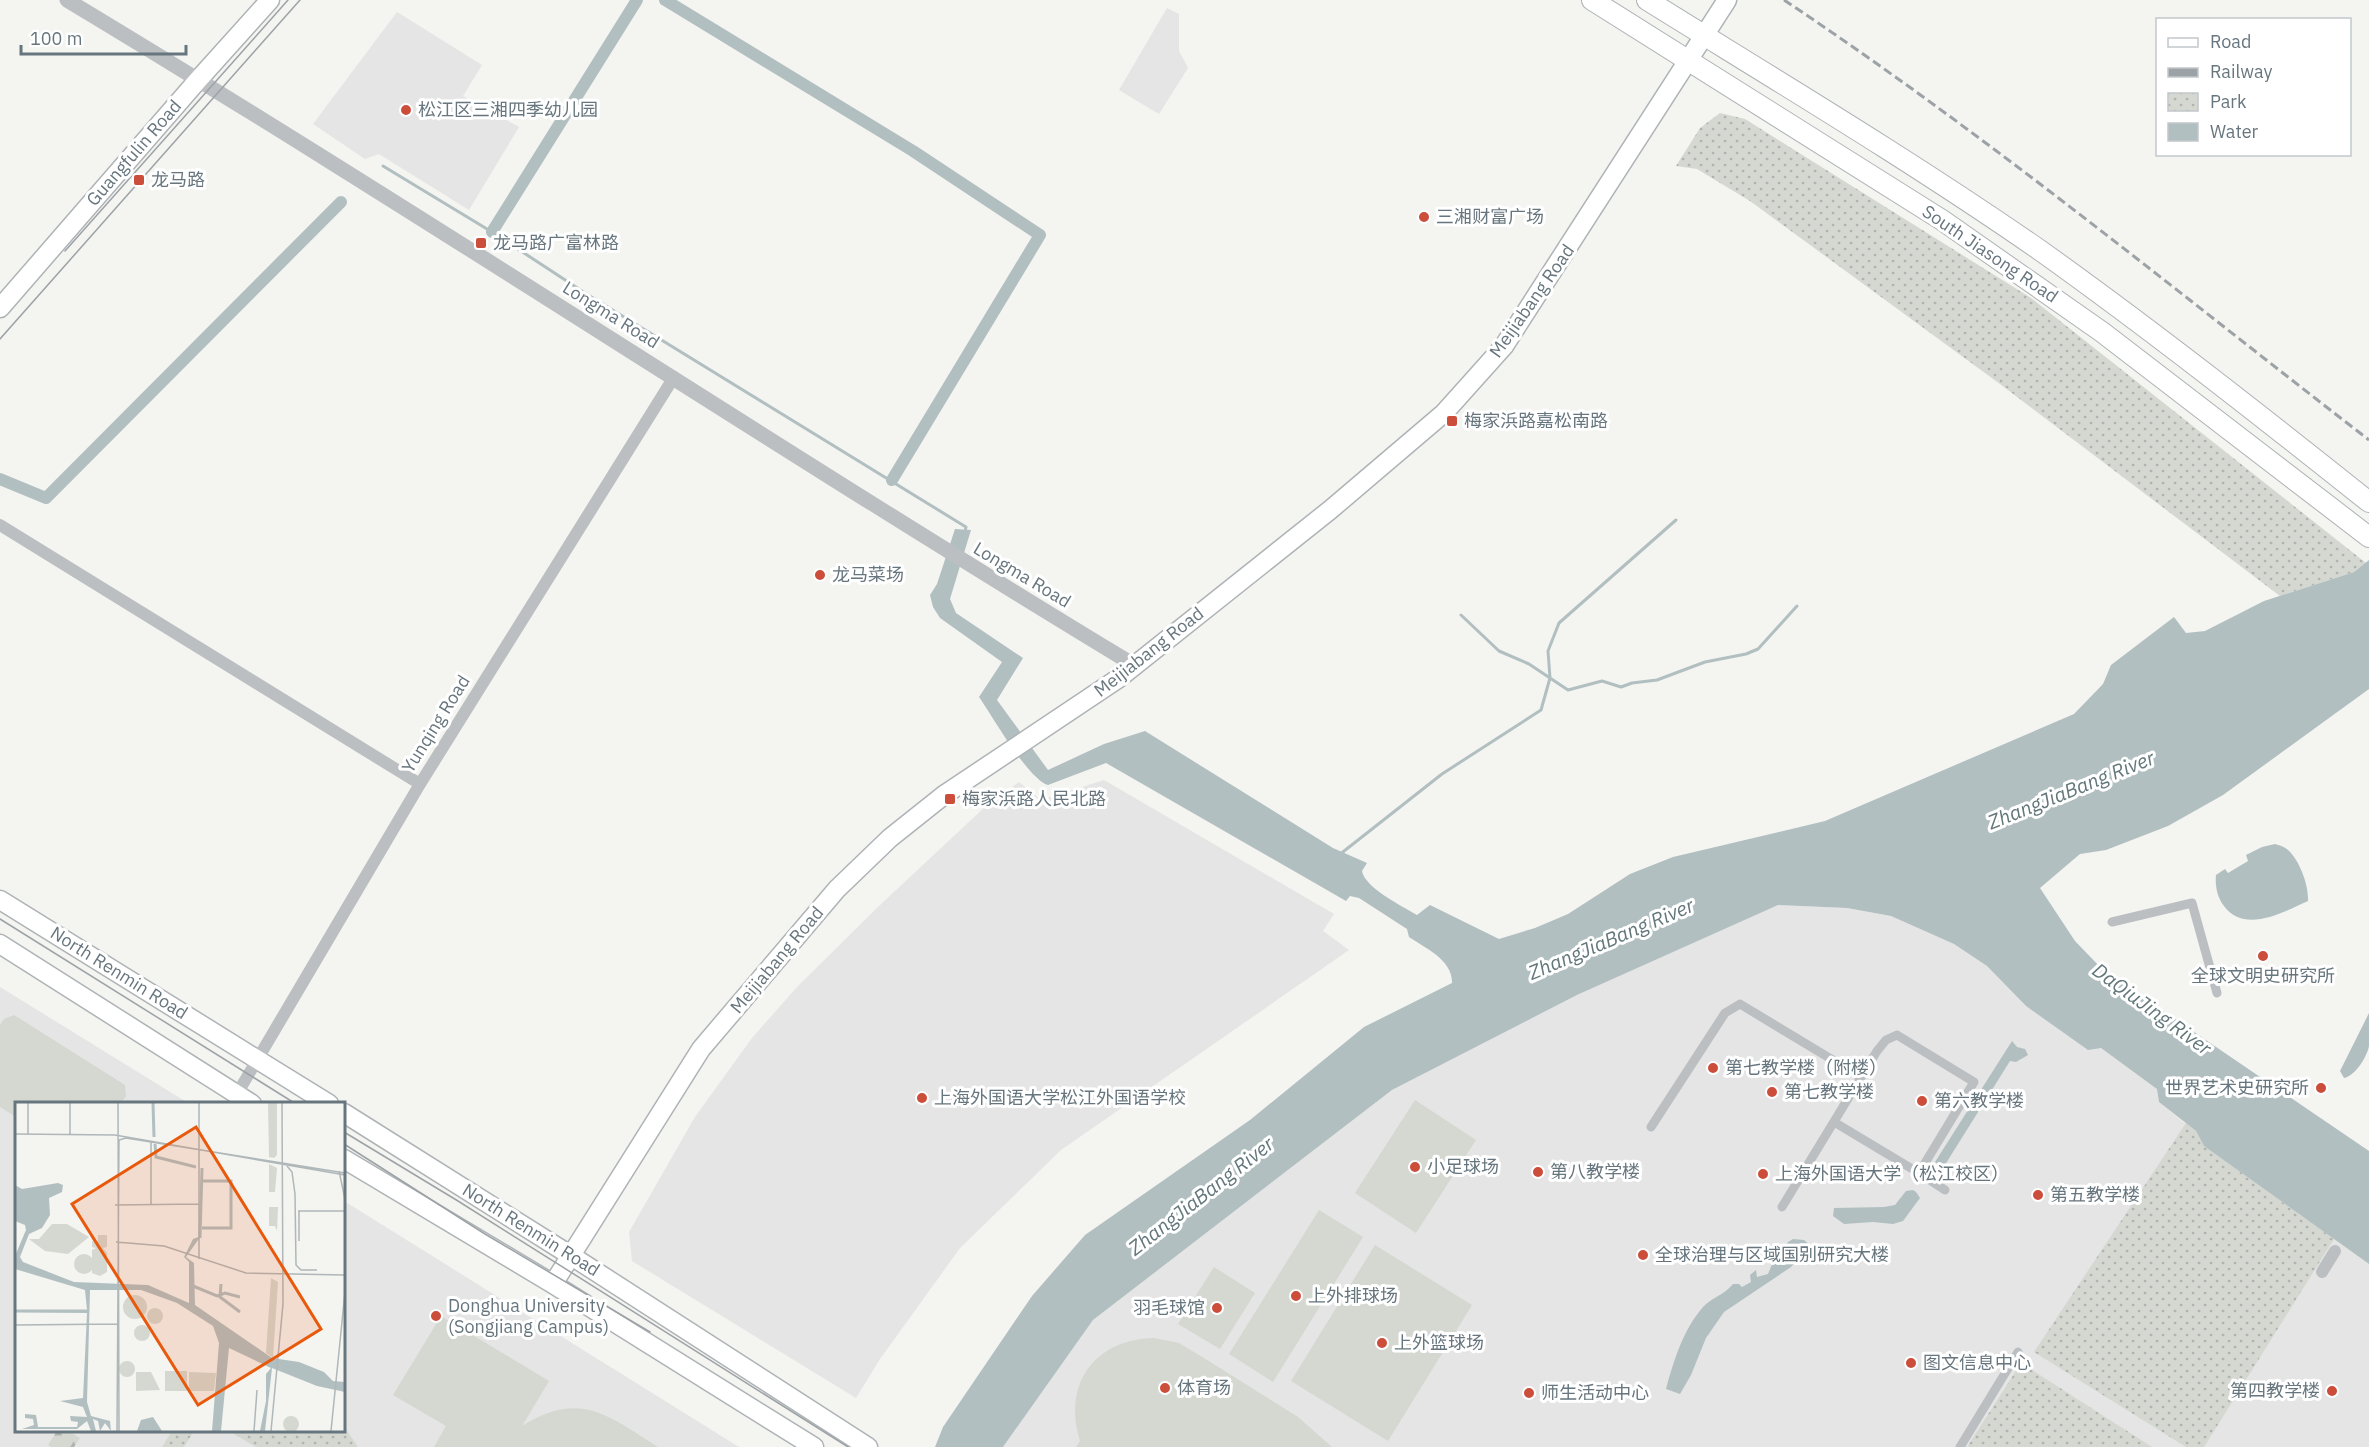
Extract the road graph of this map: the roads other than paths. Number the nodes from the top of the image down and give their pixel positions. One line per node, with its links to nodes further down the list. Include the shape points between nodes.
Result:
1 (67, 0): 9 (street, Longma Road)
2 (254, 0): 9 (main road, Guangfulin Road)
3 (270, 0): 9 (main road, Guangfulin Road)
4 (1592, 0): 8 (main road, South Jiasong Road)
5 (1647, 0): 7 (main road, South Jiasong Road)
6 (1727, 0): 7 (main road, Meijiabang Road)
7 (1705, 36): 8 (main road, Meijiabang Road); 13 (main road, South Jiasong Road, via 2040,251 2199,368)
8 (1690, 61): 15 (main road, South Jiasong Road, via 2013,269 2181,391); 16 (main road, Meijiabang Road, via 1504,346 1444,413 1330,510)
9 (194, 77): 10 (main road, Guangfulin Road); 11 (main road, Guangfulin Road); 12 (street, Longma Road)
10 (0, 290)
11 (0, 308)
12 (674, 377): 16 (street, Longma Road, via 941,548); 17 (street, Yunqing Road)
13 (2369, 501)
14 (0, 525): 17 (street)
15 (2369, 537)
16 (1134, 665): 34 (main road, Meijiabang Road, via 944,795 837,889 701,1049)
17 (420, 784): 22 (street, Yunqing Road)
18 (0, 900): 22 (main road, North Renmin Road)
19 (2112, 922): 21 (street, via 2192,903)
20 (0, 944): 24 (main road)
21 (2217, 993)
22 (258, 1059): 24 (street, Yunqing Road); 25 (main road, North Renmin Road)
23 (1861, 1077): 27 (street); 28 (street, via 1740,1004 1725,1013); 30 (street, via 1886,1040 1897,1035 1974,1082)
24 (245, 1099)
25 (326, 1102)
26 (345, 1114): 34 (main road, North Renmin Road)
27 (1834, 1122): 30 (street); 32 (street)
28 (1652, 1127)
29 (345, 1160): 36 (main road, North Renmin Road)
30 (1919, 1173): 31 (street)
31 (1946, 1190)
32 (1782, 1207)
33 (2335, 1251): 35 (street)
34 (570, 1255): 36 (main road, Meijiabang Road); 39 (main road, North Renmin Road)
35 (2322, 1272)
36 (553, 1284): 38 (main road, North Renmin Road)
37 (2018, 1352): 40 (street)
38 (813, 1447)
39 (868, 1447)
40 (1960, 1447)

